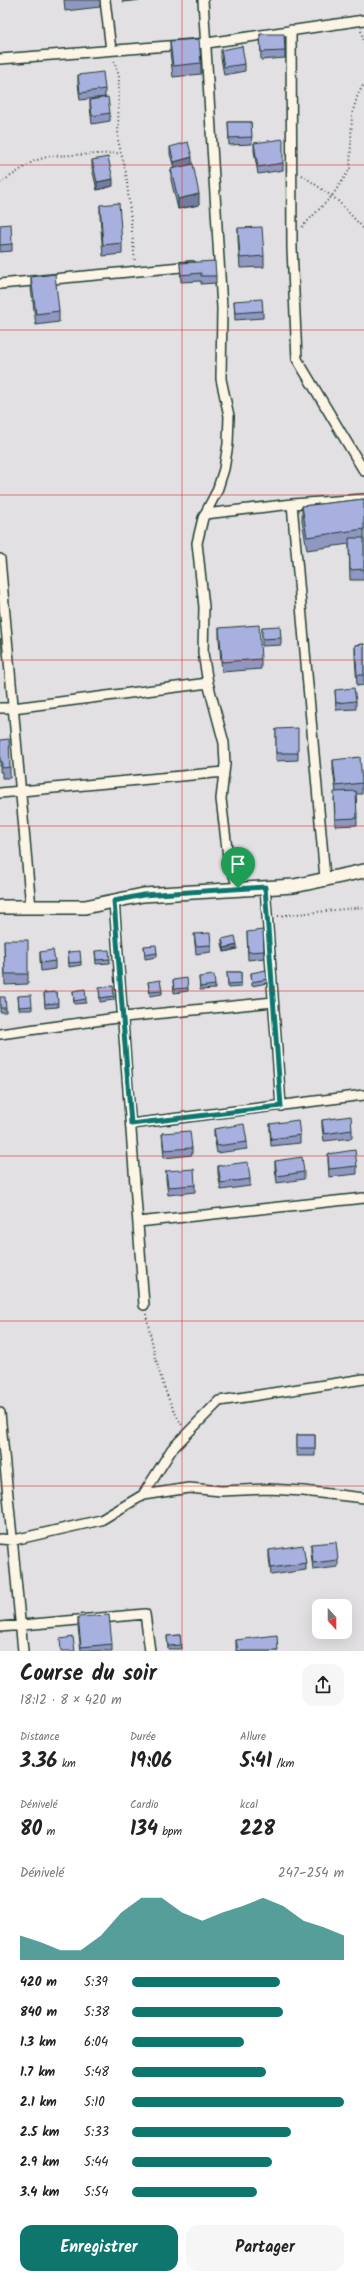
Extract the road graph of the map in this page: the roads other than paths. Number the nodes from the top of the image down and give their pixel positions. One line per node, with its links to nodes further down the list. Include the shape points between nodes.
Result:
1 (105, 0): 6 (street)
2 (203, 0): 5 (street)
3 (364, 20): 4 (street)
4 (291, 30): 5 (street); 10 (street, via 292,237 297,359)
5 (207, 43): 6 (street); 8 (street)
6 (111, 50): 7 (street)
7 (0, 59)
8 (212, 265): 9 (street); 13 (street, via 222,308 221,379 229,416 224,469 217,491)
9 (0, 284)
10 (364, 472)
11 (364, 499): 12 (street)
12 (292, 504): 13 (street); 22 (street)
13 (205, 514): 15 (street, via 197,544 204,607 203,653)
14 (0, 559): 17 (street)
15 (208, 683): 17 (street); 18 (street, via 224,743)
16 (0, 708): 17 (street)
17 (13, 708): 19 (street)
18 (224, 772): 19 (street); 24 (street, via 221,799 228,857)
19 (20, 791): 20 (street); 27 (street)
20 (0, 793)
21 (364, 871): 22 (main road)
22 (325, 878): 23 (main road, via 294,886)
23 (265, 887): 24 (main road); 28 (street)
24 (238, 888): 25 (main road, via 143,895)
25 (114, 901): 27 (main road, via 85,907); 29 (street)
26 (0, 907): 27 (main road)
27 (31, 908)
28 (273, 1002): 29 (street); 32 (street)
29 (124, 1017): 30 (street); 33 (street)
30 (0, 1034)
31 (364, 1096): 32 (street)
32 (281, 1106): 33 (street)
33 (131, 1124): 35 (street)
34 (364, 1198): 35 (street)
35 (138, 1222): 36 (street)
36 (144, 1305)
37 (364, 1379): 39 (street, via 219,1401 172,1449)
38 (0, 1413): 42 (street)
39 (143, 1495): 40 (street, via 189,1488 221,1491 269,1489); 42 (street, via 101,1520)
40 (364, 1498)
41 (0, 1539): 42 (street)
42 (14, 1540): 43 (street)
43 (21, 1625): 44 (street); 45 (street); 46 (street, via 145,1614)
44 (0, 1627)
45 (23, 1651)
46 (150, 1651)

